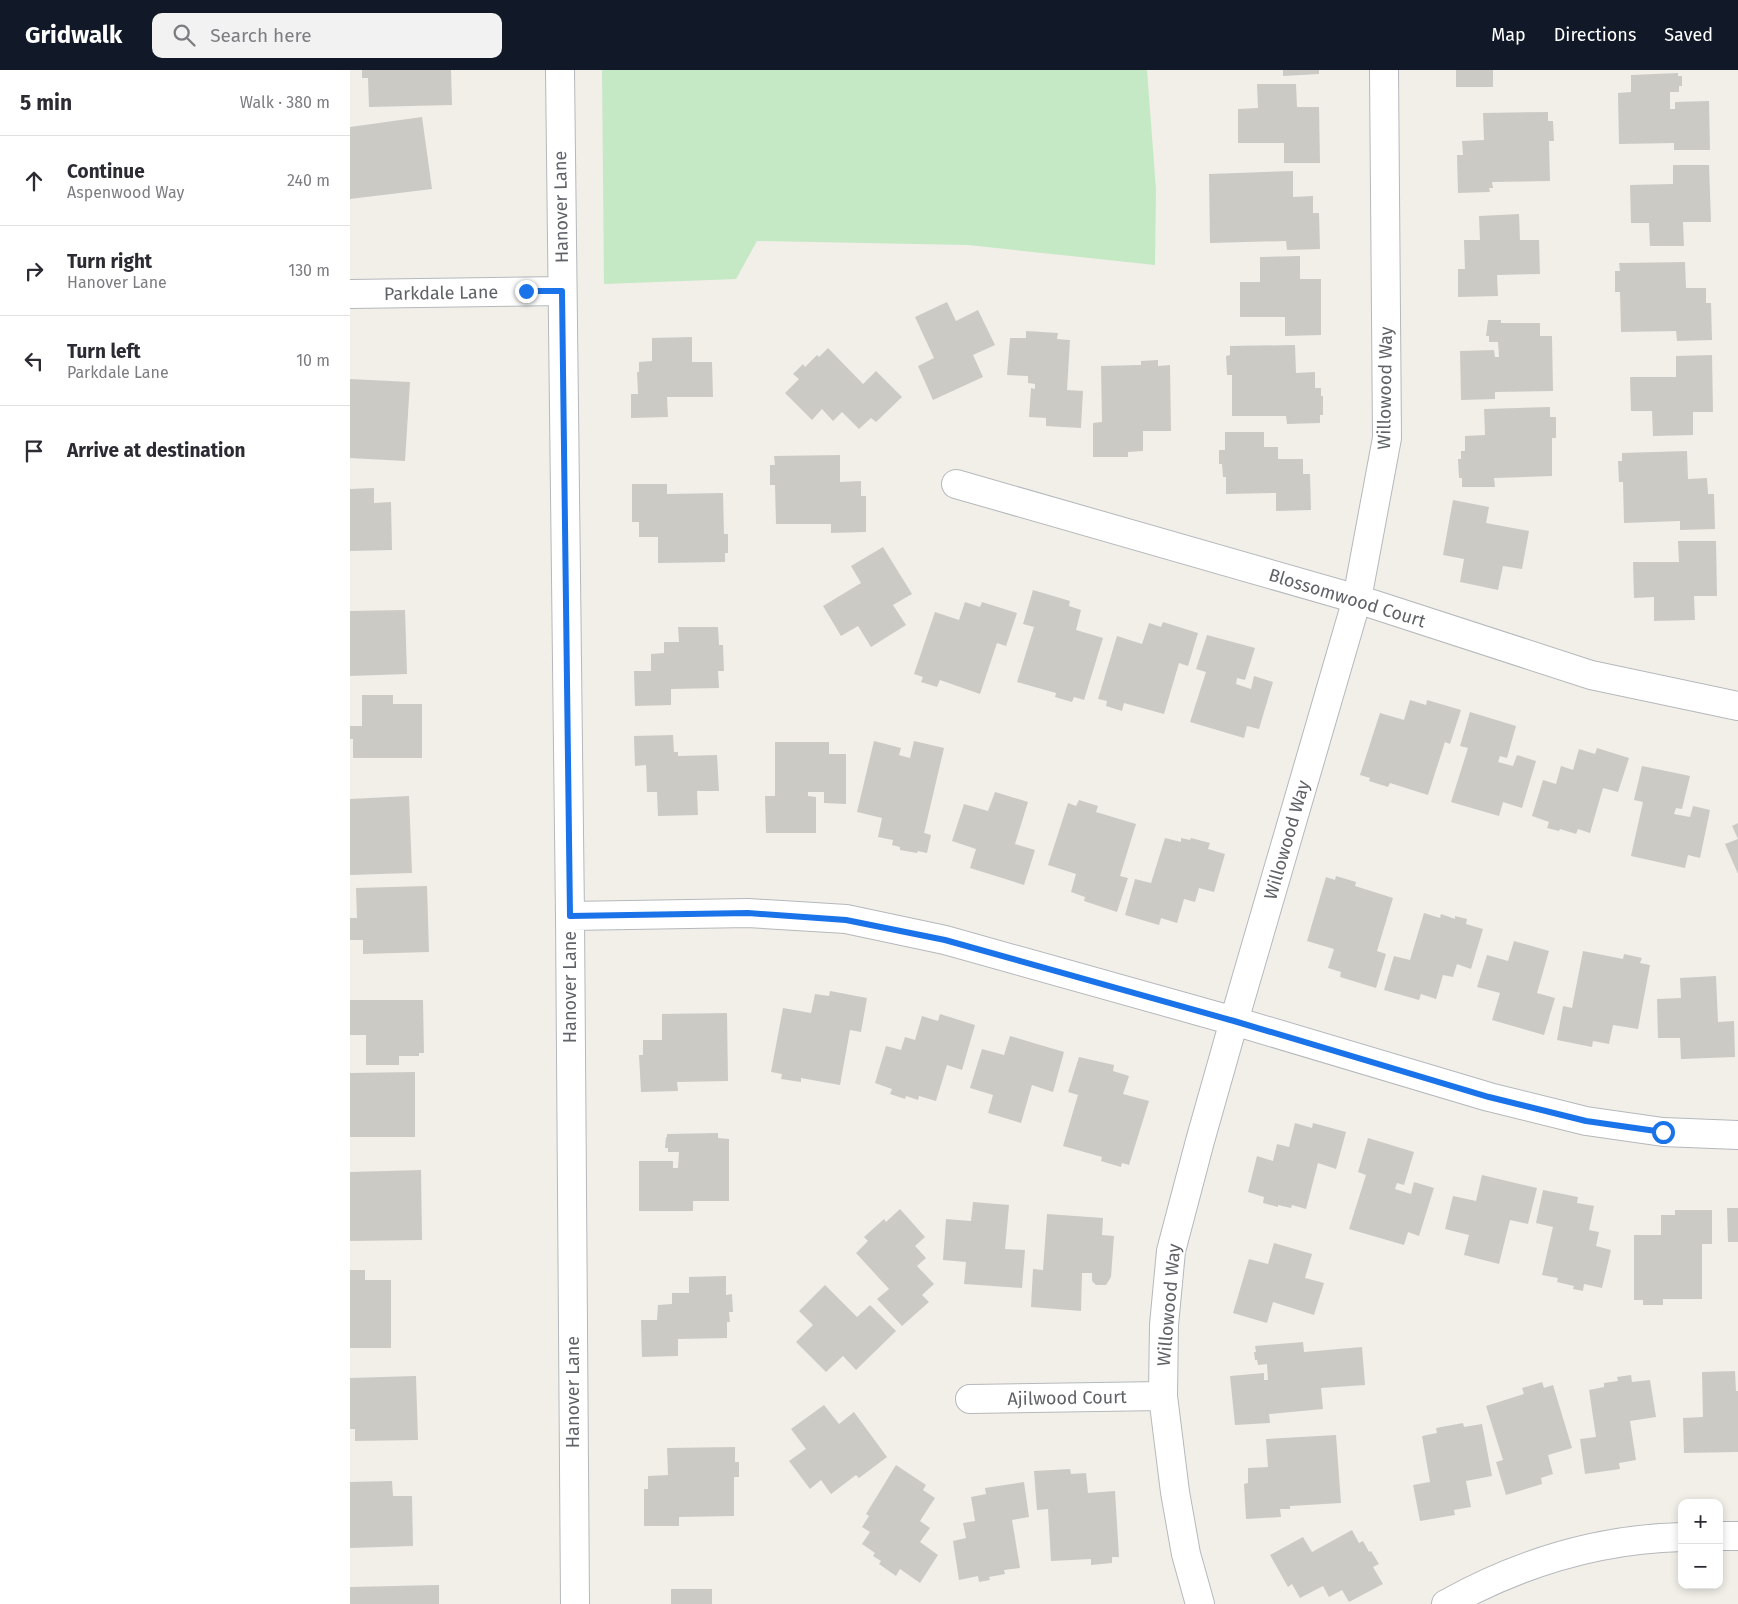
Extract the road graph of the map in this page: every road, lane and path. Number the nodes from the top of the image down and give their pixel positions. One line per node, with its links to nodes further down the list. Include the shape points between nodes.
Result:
1 (560, 70): 3 (street, Hanover Lane)
2 (1384, 70): 6 (street, Willowood Way, via 1387,438)
3 (562, 291): 4 (street, Parkdale Lane); 8 (street, Hanover Lane)
4 (350, 294)
5 (956, 484): 6 (street, Blossomwood Court)
6 (1357, 599): 7 (street, Blossomwood Court, via 1591,675); 9 (street, Willowood Way)
7 (1738, 706)
8 (570, 916): 9 (street, via 748,913 846,920 945,940); 16 (street, Hanover Lane)
9 (1234, 1021): 10 (street, via 1489,1097 1586,1121 1663,1132); 11 (street, Willowood Way, via 1171,1252 1164,1325)
10 (1738, 1135)
11 (1163, 1396): 12 (street, Ajilwood Court); 17 (street, Willowood Way, via 1186,1554)
12 (970, 1399)
13 (1723, 1536): 14 (street)
14 (1738, 1536)
15 (1678, 1537): 18 (street, via 1600,1546 1545,1560 1478,1586)
16 (575, 1604)
17 (1200, 1604)
18 (1446, 1604)

